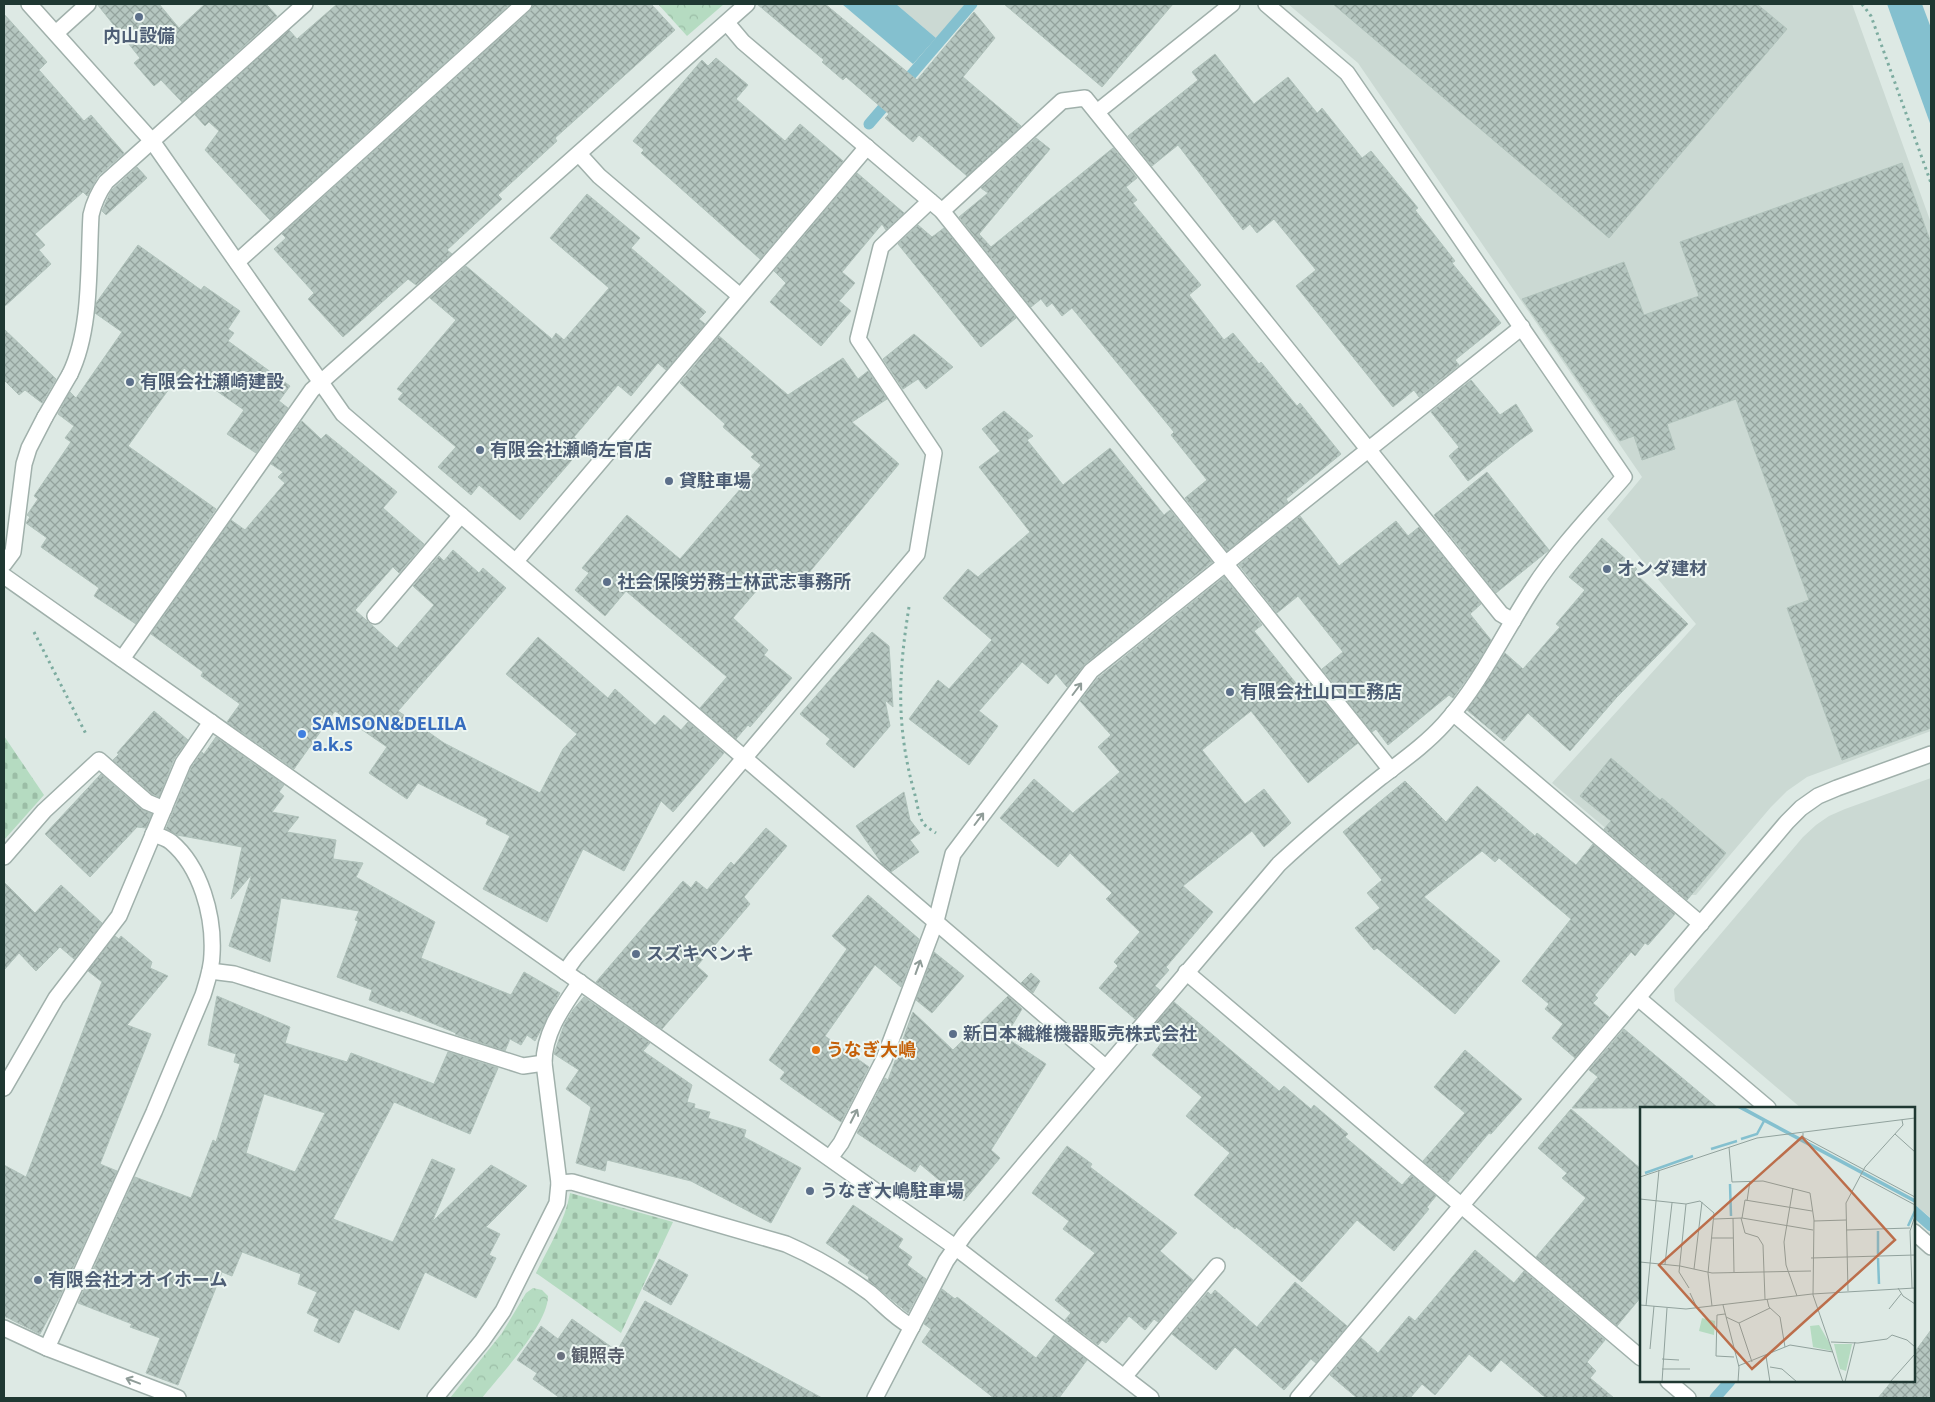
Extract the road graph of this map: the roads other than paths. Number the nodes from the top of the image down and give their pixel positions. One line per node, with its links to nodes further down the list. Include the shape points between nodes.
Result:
1 (29, 4): 9 (street)
2 (88, 4): 9 (street)
3 (305, 4): 11 (street)
4 (524, 4): 16 (street)
5 (747, 4): 8 (street)
6 (1232, 4): 10 (street)
7 (1266, 4): 18 (street, via 1347,73)
8 (727, 23): 12 (street, via 743,42); 13 (street)
9 (56, 33): 11 (street)
10 (1097, 112): 15 (street, via 1085,98 1062,100); 20 (street)
11 (152, 141): 16 (street); 24 (street, via 106,182 94,203 81,344 70,374 29,448 24,464 13,552)
12 (867, 147): 14 (street); 17 (street)
13 (579, 154): 17 (street, via 599,176); 19 (street)
14 (930, 201): 15 (street); 32 (street, via 881,247 858,339 934,453 917,554)
15 (942, 211): 23 (street)
16 (237, 262): 19 (street)
17 (740, 296): 22 (street)
18 (1522, 327): 20 (street); 27 (street, via 1624,477 1543,572)
19 (321, 382): 21 (street, via 343,414); 28 (street)
20 (1367, 449): 23 (street); 27 (street, via 1501,614)
21 (461, 514): 22 (street); 26 (street)
22 (516, 561): 32 (street)
23 (1225, 563): 33 (street); 37 (street, one-way to 23, via 952,854 1091,670)
24 (4, 564)
25 (4, 576): 28 (street)
26 (375, 616)
27 (1513, 621): 29 (street, via 1480,678)
28 (122, 659): 30 (street)
29 (1453, 713): 33 (street, via 1420,747); 38 (street)
30 (212, 722): 34 (street, via 183,763); 40 (street)
31 (1931, 754): 38 (street, via 1818,796 1787,822)
32 (745, 758): 37 (street); 40 (street)
33 (1391, 770): 41 (street, via 1321,825 1279,864)
34 (164, 809): 35 (street); 36 (street, via 147,802 99,760 44,810)
35 (153, 834): 39 (street, via 170,841 196,875 209,915 212,936); 46 (street, via 119,916 56,998)
36 (4, 857)
37 (936, 921): 45 (street); 48 (street, one-way to 37, via 884,1059)
38 (1701, 924): 43 (street)
39 (210, 971): 44 (street, via 234,974 523,1066); 57 (street, via 154,1112)
40 (565, 972): 42 (street)
41 (1186, 972): 45 (street); 50 (street)
42 (580, 982): 44 (street, via 551,1028); 48 (street)
43 (1638, 998): 47 (street); 50 (street)
44 (544, 1063): 49 (street)
45 (1105, 1068): 52 (street)
46 (4, 1088)
47 (1767, 1107)
48 (830, 1158): 52 (street)
49 (560, 1183): 55 (street, via 572,1182 786,1244 850,1279); 62 (street, via 551,1217 503,1312)
50 (1462, 1206): 58 (street); 65 (street)
51 (1915, 1233): 53 (street)
52 (955, 1247): 55 (street); 59 (street)
53 (1931, 1247)
54 (1216, 1266): 59 (street)
55 (912, 1327): 63 (street)
56 (4, 1328): 57 (street)
57 (47, 1348): 61 (street, one-way to 57)
58 (1640, 1357)
59 (1124, 1378): 64 (street)
60 (1669, 1382): 66 (street)
61 (178, 1398)
62 (436, 1398)
63 (876, 1398)
64 (1151, 1398)
65 (1298, 1398)
66 (1688, 1398)

